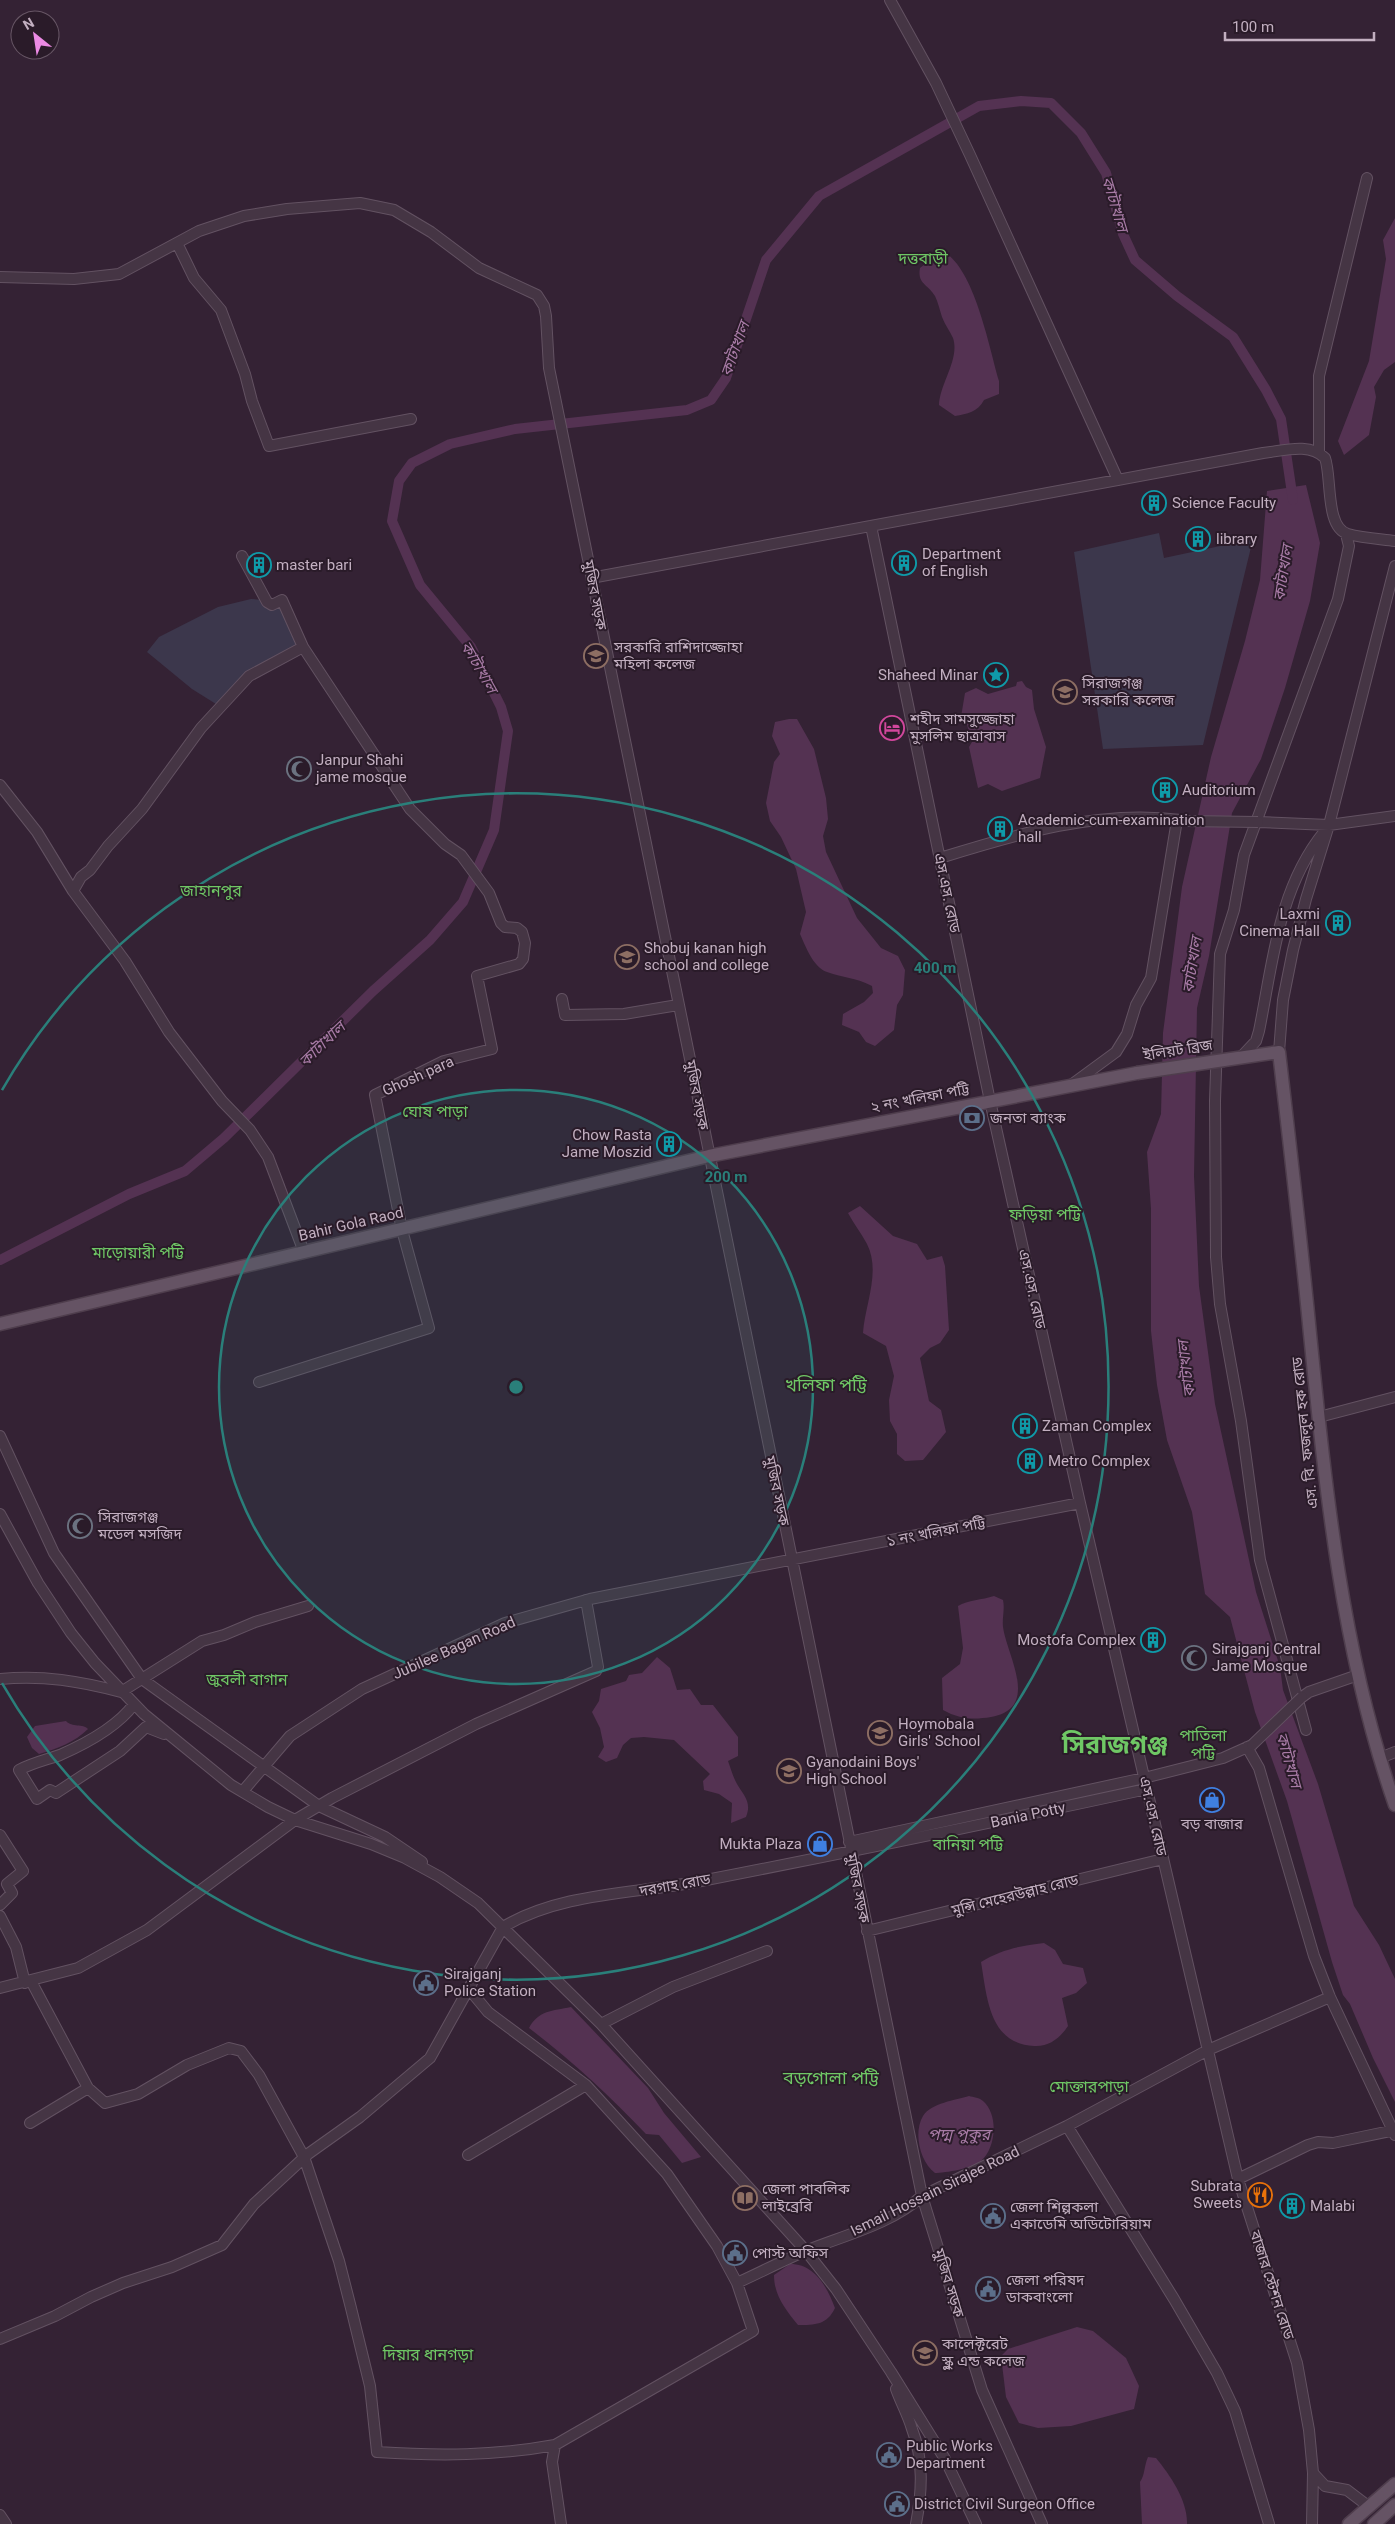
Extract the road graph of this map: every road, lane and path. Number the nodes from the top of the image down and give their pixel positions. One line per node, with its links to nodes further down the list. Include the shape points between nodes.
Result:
1 (890, 0): 7 (street, via 936,83)
2 (1367, 178): 6 (street, via 1319,376)
3 (176, 243): 4 (street, মুজিব সড়ক, via 119,274 74,279); 5 (street, via 194,278 221,310 269,446); 13 (street, মুজিব সড়ক, via 199,231 244,216 360,203 394,210 431,232 479,268 537,295 546,316 549,368)
4 (0, 277)
5 (410, 419)
6 (1314, 450): 7 (street, via 1263,453); 9 (street, via 1327,464 1332,516)
7 (1118, 480): 8 (street)
8 (871, 526): 13 (street); 19 (street, এস.এস. রোড)
9 (1346, 534): 10 (street); 48 (street, via 1349,546 1338,600 1244,855 1234,910 1220,954 1215,1091 1216,1257 1220,1304 1260,1560)
10 (1395, 541)
11 (242, 556): 14 (street, via 268,602 272,604 282,600)
12 (1395, 566): 18 (street)
13 (591, 578): 24 (street, মুজিব সড়ক)
14 (304, 647): 20 (street, via 249,676 201,728 147,803 81,877); 31 (street, Ghosh para, via 410,810 445,844 461,854 489,893 501,923 522,932 525,943 524,959 519,964 476,976 492,1049 444,1062 375,1095)
15 (0, 785): 20 (street, via 37,832)
16 (1395, 816): 18 (street)
17 (1181, 820): 18 (street, bridge); 19 (street, via 1097,820 1043,828); 28 (street, via 1151,978 1116,1052)
18 (1329, 826): 21 (street, via 1307,855 1294,880); 22 (street)
19 (940, 858): 29 (street, এস.এস. রোড)
20 (73, 891): 32 (street, via 125,961 169,1032 222,1101 250,1130 268,1157)
21 (1275, 948): 22 (street); 26 (street, via 1256,1041)
22 (1292, 950): 25 (street)
23 (562, 1000): 24 (street, via 565,1015 624,1014)
24 (678, 1006): 30 (street, মুজিব সড়ক)
25 (1278, 1052): 26 (main road, ইলিয়ট ব্রিজ); 36 (main road, এস. বি. ফজলুল হক রোড)
26 (1241, 1057): 27 (main road, ইলিয়ট ব্রিজ, bridge)
27 (1137, 1073): 28 (main road, ২ নং খলিফা পট্টি)
28 (1071, 1085): 29 (main road, ২ নং খলিফা পট্টি)
29 (990, 1101): 30 (main road, ২ নং খলিফা পট্টি); 38 (street, এস.এস. রোড)
30 (709, 1156): 31 (main road, Bahir Gola Raod); 40 (street, মুজিব সড়ক)
31 (402, 1230): 32 (main road, Bahir Gola Raod); 34 (street, via 429,1328)
32 (304, 1252): 33 (main road, Bahir Gola Raod)
33 (0, 1324)
34 (259, 1382)
35 (1395, 1397): 36 (street)
36 (1319, 1417): 43 (main road, এস. বি. ফজলুল হক রোড, via 1332,1531)
37 (0, 1436): 45 (street, via 54,1553)
38 (1080, 1503): 40 (street, ১ নং খলিফা পট্টি); 54 (street, এস.এস. রোড)
39 (0, 1514): 46 (street, via 38,1583 71,1633)
40 (791, 1560): 41 (street, Jubilee Bagan Road); 61 (street, মুজিব সড়ক)
41 (586, 1600): 53 (street, Jubilee Bagan Road, via 504,1624 362,1689 290,1736); 58 (street, via 598,1667 596,1671 476,1724)
42 (308, 1606): 45 (street, via 202,1641)
43 (1358, 1675): 50 (street, দরগাহ রোড, bridge, via 1309,1692); 52 (main road, এস. বি. ফজলুল হক রোড)
44 (0, 1679): 46 (street, via 32,1676 80,1681)
45 (142, 1679): 46 (street); 53 (street)
46 (121, 1692): 47 (street)
47 (134, 1704): 49 (street); 49 (street, via 128,1713 98,1735 19,1770 37,1799 50,1790 56,1792 104,1762 146,1727)
48 (1306, 1730)
49 (169, 1737): 56 (street)
50 (1249, 1746): 54 (street, দরগাহ রোড, via 1223,1758); 72 (street, via 1259,1768 1314,1956)
51 (1395, 1752): 52 (street)
52 (1380, 1758): 57 (main road, এস. বি. ফজলুল হক রোড)
53 (263, 1767): 56 (street, Jubilee Bagan Road); 58 (street)
54 (1144, 1778): 55 (street, এস.এস. রোড); 61 (street, দরগাহ রোড)
55 (1147, 1789): 61 (street, Bania Potty); 62 (street, এস.এস. রোড)
56 (243, 1791): 59 (street)
57 (1395, 1805)
58 (319, 1806): 59 (street); 63 (street, via 385,1837)
59 (295, 1820): 63 (street, via 371,1844); 69 (street, via 132,1939 78,1968)
60 (0, 1835): 64 (street, via 23,1871 7,1884 12,1892)
61 (850, 1847): 66 (street, দরগাহ রোড, via 666,1888 585,1898 520,1917); 67 (street, মুজিব সড়ক)
62 (1164, 1859): 67 (street, মুন্সি মেহেরউল্লাহ রোড); 74 (street, এস.এস. রোড)
63 (440, 1876): 66 (street, via 478,1903)
64 (0, 1905)
65 (0, 1916): 69 (street, via 16,1947)
66 (503, 1927): 71 (street); 73 (street)
67 (867, 1931): 83 (street, মুজিব সড়ক)
68 (767, 1951): 73 (street, via 673,1987)
69 (28, 1982): 70 (street); 76 (street)
70 (0, 1988)
71 (469, 1989): 75 (street, via 488,2012); 81 (street, via 430,2058 360,2117)
72 (1330, 1997): 74 (street, Ismail Hossain Sirajee Road); 79 (street)
73 (601, 2024): 84 (street)
74 (1208, 2050): 78 (street, Ismail Hossain Sirajee Road); 82 (street, বাজার স্টেশন রোড)
75 (586, 2085): 80 (street); 85 (street, via 667,2174 717,2246)
76 (88, 2088): 77 (street); 81 (street, via 105,2103 112,2102 138,2094 187,2065 229,2048 241,2051 260,2075)
77 (30, 2122)
78 (1067, 2126): 83 (street, Ismail Hossain Sirajee Road); 100 (street, via 1217,2373 1235,2411)
79 (1394, 2132): 82 (street, via 1308,2145)
80 (468, 2155)
81 (304, 2157): 86 (street, via 254,2204 222,2245 172,2267 123,2283); 88 (street, via 339,2261 351,2308 370,2386 377,2452 438,2456 499,2454)
82 (1238, 2179): 89 (street, বাজার স্টেশন রোড, via 1297,2363)
83 (922, 2196): 84 (street, Ismail Hossain Sirajee Road, via 912,2205 872,2225); 99 (street, মুজিব সড়ক, via 982,2390)
84 (806, 2251): 85 (street, Ismail Hossain Sirajee Road); 87 (street, via 836,2289)
85 (738, 2283): 88 (street, via 753,2331)
86 (0, 2339)
87 (891, 2372): 97 (street, via 919,2454 921,2496); 98 (street, via 944,2459)
88 (555, 2445): 96 (street, via 552,2462)
89 (1313, 2473): 92 (street, via 1325,2486 1347,2490); 101 (street, বাজার স্টেশন রোড)
90 (1395, 2484): 92 (main road)
91 (1395, 2505): 94 (main road)
92 (1368, 2506): 94 (main road); 102 (main road)
93 (0, 2515): 95 (street)
94 (1376, 2522)
95 (6, 2524)
96 (562, 2524)
97 (916, 2524)
98 (976, 2524)
99 (1042, 2524)
100 (1269, 2524)
101 (1312, 2524)
102 (1349, 2524)

